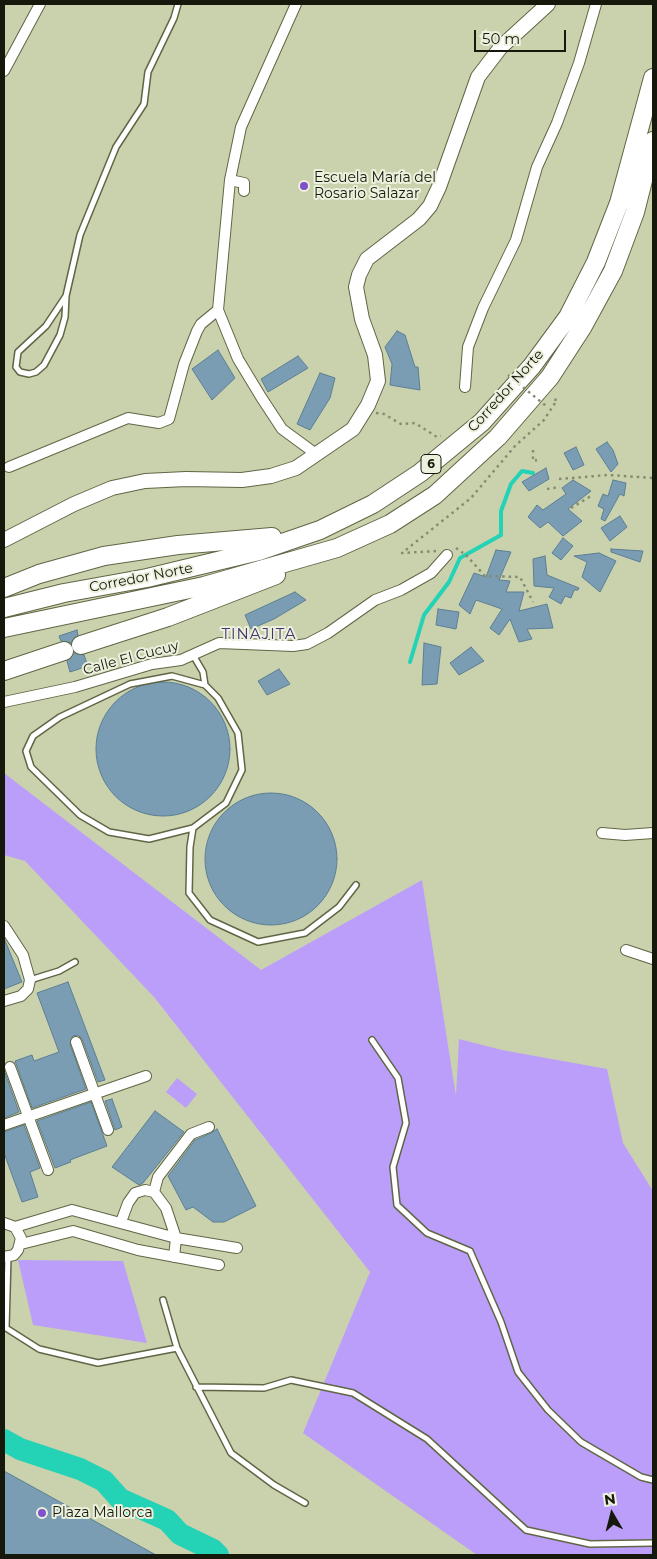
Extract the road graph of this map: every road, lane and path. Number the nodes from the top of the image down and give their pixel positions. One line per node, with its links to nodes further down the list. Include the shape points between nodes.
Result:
1 (40, 4): 6 (street)
2 (178, 4): 11 (lane, via 148,72 144,104 116,147 80,235)
3 (296, 4): 9 (street, via 241,127)
4 (548, 4): 15 (main road, via 501,47 478,77 430,206 419,219 367,259 359,275 356,287 362,319 375,355 378,380)
5 (596, 4): 14 (street, via 579,62 537,167 516,240 468,347)
6 (4, 71)
7 (653, 78): 27 (highway, Corredor Norte / 6, via 619,203 596,262 568,317 532,366 482,422 420,472 374,504)
8 (653, 141): 29 (highway, Corredor Norte / 6, via 635,212 613,271 584,326 550,377 498,437 435,495 390,524)
9 (230, 180): 10 (street, via 244,183); 12 (street)
10 (244, 191)
11 (66, 296): 11 (lane, via 60,336 44,365 36,372 20,372 16,360 18,352 46,326)
12 (218, 310): 18 (street, via 238,359 282,428); 20 (street, via 197,331 169,419 159,423 128,418)
13 (508, 376): 30 (path, bridge, via 546,406 552,398 557,400 544,420 515,446 471,498 402,553 431,551)
14 (465, 387)
15 (364, 412): 16 (path, via 384,414 401,424 415,423 437,437); 18 (main road, via 352,429)
16 (444, 435)
17 (533, 450): 19 (path, via 533,461)
18 (316, 454): 28 (main road, via 296,468 271,476 242,480 145,481 112,488)
19 (537, 460)
20 (9, 468)
21 (653, 478): 22 (path, via 608,475)
22 (559, 479)
23 (560, 487): 24 (path)
24 (547, 489)
25 (591, 496): 26 (path)
26 (571, 508)
27 (320, 530): 32 (highway, via 104,556 39,574); 34 (highway, Corredor Norte / 6, via 259,551 200,566)
28 (4, 540)
29 (337, 548): 35 (highway, Corredor Norte / 6, via 204,586); 36 (highway, via 194,608)
30 (447, 555): 38 (street, Calle El Cucuy, via 431,573 375,600 307,644 219,643)
31 (466, 555): 33 (path, via 485,576 520,577)
32 (4, 588)
33 (533, 602)
34 (4, 608)
35 (4, 628)
36 (81, 645)
37 (64, 651): 39 (highway)
38 (193, 655): 40 (lane, via 203,672); 41 (street, Calle El Cucuy, via 75,687)
39 (4, 670)
40 (205, 685): 42 (lane, via 218,698 238,733 242,770 226,803); 42 (lane, via 172,676 130,684 60,717 33,736 26,751 31,767 80,815 109,832 149,839)
41 (4, 702)
42 (192, 828): 45 (lane, via 188,893 210,920 258,942 305,933 339,907)
43 (602, 832): 44 (street, via 625,835)
44 (653, 833)
45 (356, 885)
46 (4, 926): 50 (street, via 23,955)
47 (626, 950): 48 (street)
48 (653, 959)
49 (75, 962): 50 (lane)
50 (30, 980): 51 (street, via 21,996)
51 (4, 1001)
52 (372, 1040): 75 (lane, via 398,1078 406,1123 394,1168 397,1205 427,1233 470,1251 518,1372 548,1410 581,1442 641,1477)
53 (76, 1042): 56 (street)
54 (10, 1067): 57 (street)
55 (146, 1076): 56 (street)
56 (95, 1094): 57 (street); 60 (street)
57 (28, 1117): 58 (street); 61 (street)
58 (4, 1125)
59 (209, 1127): 62 (street, via 191,1134 158,1178)
60 (108, 1130)
61 (48, 1170)
62 (154, 1192): 63 (street, via 135,1193); 66 (street, via 166,1208)
63 (121, 1222): 65 (street, via 72,1210); 66 (street)
64 (4, 1223): 65 (street)
65 (15, 1227): 67 (street, via 20,1232)
66 (176, 1238): 68 (street); 70 (street)
67 (21, 1244): 69 (street, via 18,1250); 70 (street, via 73,1231)
68 (237, 1248)
69 (6, 1257): 73 (lane, via 6,1328 39,1349 98,1363)
70 (174, 1257): 71 (street)
71 (219, 1265)
72 (163, 1300): 73 (lane)
73 (177, 1348): 74 (lane)
74 (196, 1387): 76 (lane, via 231,1452 274,1485); 77 (lane, via 264,1388 291,1380 353,1392 427,1439 526,1530 590,1544)
75 (653, 1480)
76 (305, 1503)
77 (653, 1543)

